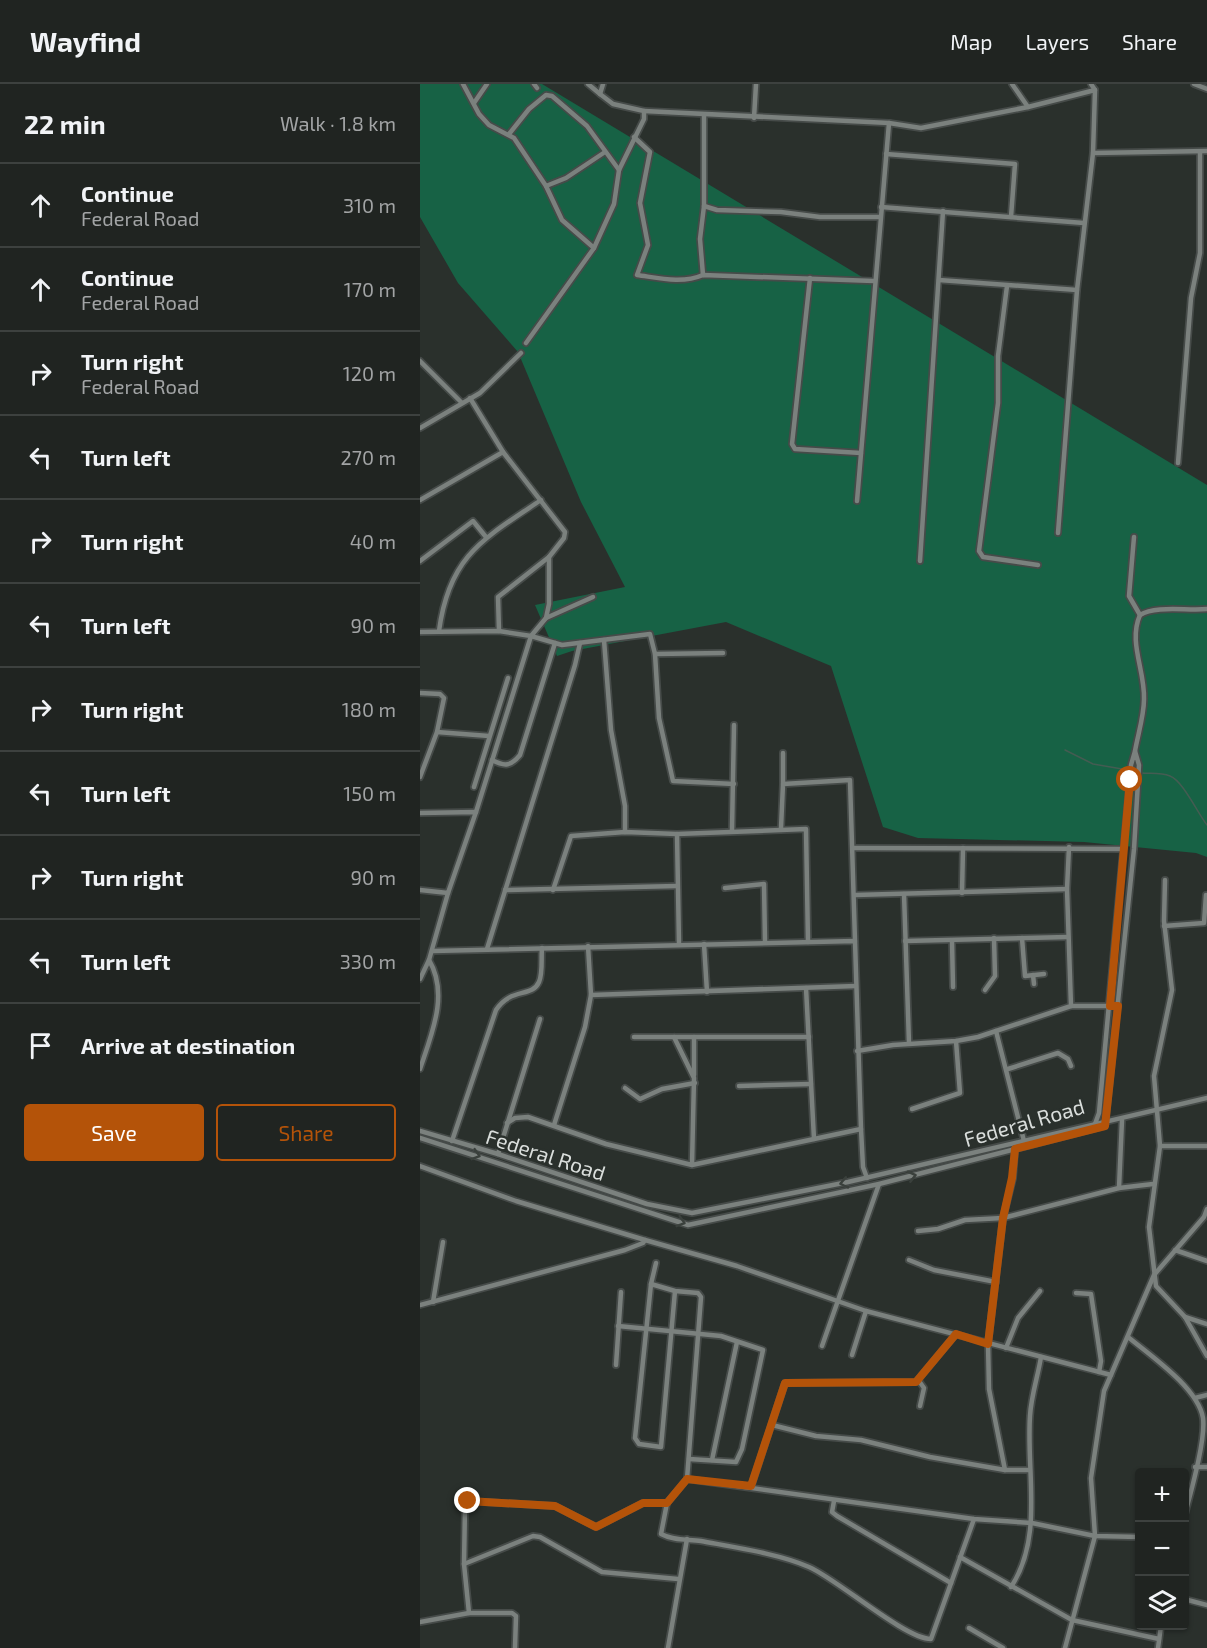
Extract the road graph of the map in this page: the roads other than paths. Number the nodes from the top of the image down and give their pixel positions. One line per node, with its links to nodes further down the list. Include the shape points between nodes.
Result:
1 (463, 84): 12 (street)
2 (488, 84): 12 (street)
3 (588, 84): 11 (street)
4 (603, 84): 11 (street)
5 (756, 84): 16 (street)
6 (1012, 84): 13 (street)
7 (1091, 84): 10 (street)
8 (1194, 84): 9 (street)
9 (1207, 89)
10 (1095, 90): 13 (street); 23 (street)
11 (600, 94): 14 (street, via 613,104)
12 (474, 103): 18 (street, via 489,125)
13 (1028, 107): 17 (street, via 930,128)
14 (644, 111): 15 (street); 19 (street)
15 (704, 115): 16 (street); 27 (street)
16 (754, 118): 17 (street)
17 (889, 123): 24 (street)
18 (509, 134): 21 (street, via 529,109 550,96 586,126); 26 (street)
19 (634, 137): 25 (street); 36 (street, via 650,152 640,203 648,245 637,275 673,280)
20 (1207, 151): 22 (street)
21 (605, 152): 25 (street); 26 (street, via 566,178)
22 (1200, 152): 23 (street); 35 (street)
23 (1093, 153): 32 (street)
24 (886, 154): 28 (street); 31 (street, via 1015,164)
25 (619, 170): 33 (street, via 614,204)
26 (546, 186): 33 (street, via 562,220)
27 (704, 206): 30 (street, via 820,217); 36 (street, via 700,239)
28 (881, 207): 29 (street); 30 (street)
29 (943, 211): 31 (street); 38 (street)
30 (880, 217): 39 (street)
31 (1011, 217): 32 (street)
32 (1084, 223): 41 (street)
33 (594, 248): 42 (street)
34 (1207, 249): 35 (street)
35 (1200, 253): 50 (street, via 1191,298)
36 (703, 275): 37 (street)
37 (810, 278): 39 (street); 49 (street, via 792,444 795,449)
38 (939, 280): 40 (street); 59 (street)
39 (874, 281): 49 (street)
40 (1007, 286): 41 (street); 60 (street, via 998,356 998,403 979,552 983,557)
41 (1077, 290): 54 (street)
42 (526, 343)
43 (521, 353): 45 (street)
44 (420, 361): 46 (street)
45 (470, 398): 46 (street); 48 (street)
46 (461, 402): 47 (street)
47 (420, 428)
48 (503, 452): 51 (street); 52 (street)
49 (861, 453): 53 (street)
50 (1179, 463)
51 (420, 500)
52 (541, 500): 55 (street); 57 (street, via 565,532)
53 (857, 501)
54 (1058, 533)
55 (486, 537): 58 (street, via 473,521); 65 (street, via 462,561 442,606)
56 (1134, 537): 63 (street, via 1129,596)
57 (549, 557): 64 (street); 66 (street, via 498,597)
58 (420, 561)
59 (920, 561)
60 (1038, 565)
61 (593, 597): 64 (street)
62 (1207, 609): 63 (street, via 1180,612 1155,608)
63 (1140, 615): 79 (street, via 1135,638 1144,700)
64 (546, 618): 68 (street)
65 (439, 631): 66 (street); 67 (street)
66 (499, 631): 68 (street)
67 (420, 632)
68 (531, 636): 70 (street); 81 (street)
69 (604, 640): 71 (street); 73 (street, via 650,634); 90 (street)
70 (555, 643): 71 (street); 81 (street, via 520,755 510,765)
71 (580, 643): 100 (street)
72 (723, 653): 73 (street)
73 (655, 654): 83 (street, via 659,718 673,781)
74 (508, 678): 78 (street)
75 (420, 693): 77 (street, via 443,695)
76 (734, 725): 83 (street)
77 (437, 732): 78 (street); 82 (street)
78 (489, 736): 85 (street)
79 (1135, 751): 95 (street, Federal Road); 136 (street, Federal Road, via 1139,765 1134,849)
80 (783, 753): 84 (street)
81 (492, 760): 86 (street)
82 (420, 777)
83 (734, 784): 89 (street)
84 (783, 784): 88 (street); 93 (street, via 850,780)
85 (474, 787)
86 (476, 812): 87 (street); 103 (street)
87 (420, 813)
88 (782, 828): 89 (street); 116 (street, via 806,829)
89 (732, 830): 91 (street)
90 (625, 832): 91 (street); 101 (street, via 572,836)
91 (677, 834): 97 (street)
92 (1069, 847): 94 (street); 95 (street); 102 (street)
93 (853, 848): 94 (street); 106 (street)
94 (963, 848): 104 (street)
95 (1123, 849): 135 (street, Federal Road)
96 (1165, 880): 108 (street)
97 (677, 886): 101 (street); 117 (street)
98 (725, 888): 115 (street, via 764,884)
99 (420, 890): 103 (street)
100 (505, 890): 101 (street); 121 (street)
101 (553, 890)
102 (1067, 890): 104 (street); 109 (street)
103 (448, 893): 122 (street)
104 (962, 893): 105 (street)
105 (904, 894): 106 (street); 113 (street)
106 (855, 895): 112 (street)
107 (1206, 895): 108 (street, via 1204,923)
108 (1164, 926): 155 (street, via 1172,990 1154,1076)
109 (1068, 937): 111 (street); 134 (street)
110 (994, 938): 111 (street); 114 (street); 131 (street, via 995,976)
111 (1022, 938): 125 (street, via 1025,976)
112 (855, 941): 116 (street); 128 (street)
113 (905, 941): 114 (street); 144 (street)
114 (952, 941): 129 (street)
115 (765, 942): 116 (street); 118 (street)
116 (808, 942)
117 (679, 944): 118 (street); 119 (street)
118 (704, 944): 132 (street)
119 (588, 946): 120 (street); 133 (street)
120 (542, 948): 121 (street); 165 (street, via 538,984 533,990 509,996 496,1010)
121 (487, 949): 122 (street)
122 (432, 951): 123 (street)
123 (429, 960): 126 (street); 147 (street, via 438,975 440,992)
124 (1044, 974): 125 (street)
125 (1033, 975): 127 (street)
126 (420, 979)
127 (1034, 984)
128 (856, 986): 130 (street); 145 (street)
129 (953, 987)
130 (806, 988): 132 (street); 142 (street)
131 (985, 990)
132 (707, 992): 133 (street)
133 (591, 995): 160 (street)
134 (1071, 1006): 135 (street); 138 (street)
135 (1110, 1006): 136 (street); 158 (street, Federal Road)
136 (1118, 1006): 159 (street, Federal Road)
137 (540, 1019): 157 (street)
138 (996, 1031): 143 (street); 148 (street)
139 (634, 1037): 140 (street)
140 (674, 1037): 141 (street); 149 (street)
141 (694, 1037): 142 (street); 149 (street)
142 (809, 1037): 150 (street)
143 (956, 1041): 144 (street); 154 (street, via 960,1093)
144 (909, 1043): 145 (street)
145 (857, 1051): 161 (street)
146 (1071, 1066): 148 (street, via 1058,1053)
147 (420, 1069)
148 (1008, 1069): 166 (street)
149 (694, 1080): 152 (street, via 640,1099); 171 (street)
150 (811, 1084): 151 (street); 164 (street)
151 (739, 1086)
152 (625, 1088)
153 (1207, 1098): 155 (street)
154 (912, 1109)
155 (1157, 1112): 156 (street); 167 (street)
156 (1122, 1120): 159 (street); 176 (street)
157 (507, 1123): 160 (street, via 522,1116); 170 (street)
158 (1095, 1124): 159 (street); 166 (street, Federal Road)
159 (1105, 1124): 169 (street, Federal Road)
160 (554, 1125): 171 (street, via 606,1144)
161 (861, 1129): 164 (street); 173 (street)
162 (420, 1131): 165 (street, Federal Road)
163 (420, 1138): 178 (street, Federal Road, one-way to 178, via 688,1225)
164 (814, 1139): 171 (street)
165 (452, 1141): 170 (street, Federal Road)
166 (1023, 1141): 173 (street, Federal Road)
167 (1160, 1146): 168 (street); 175 (street)
168 (1207, 1146)
169 (1015, 1149): 174 (street, Federal Road, one-way to 169); 180 (street)
170 (498, 1154): 177 (street, Federal Road, via 681,1213)
171 (692, 1165)
172 (420, 1166): 182 (street, via 516,1201)
173 (867, 1178): 177 (street, Federal Road, one-way to 177)
174 (879, 1184): 178 (street, Federal Road); 196 (street)
175 (1153, 1184): 176 (street); 188 (street, via 1149,1227)
176 (1119, 1188): 180 (street)
177 (762, 1200): 178 (street)
178 (764, 1209)
179 (1207, 1209): 184 (street)
180 (1003, 1218): 181 (street, via 965,1220); 189 (street)
181 (918, 1231)
182 (645, 1240): 195 (street, via 625,1250); 196 (street, via 737,1266)
183 (443, 1242): 195 (street)
184 (1175, 1250): 186 (street); 188 (street)
185 (909, 1260): 189 (street, via 934,1270)
186 (1207, 1261)
187 (656, 1263): 190 (street)
188 (1154, 1275): 199 (street, via 1156,1286); 206 (street)
189 (996, 1282): 208 (street)
190 (651, 1284): 191 (street); 202 (street)
191 (675, 1291): 203 (street); 205 (street, via 701,1294)
192 (1040, 1291): 210 (street, via 1018,1318)
193 (621, 1292): 201 (street)
194 (1076, 1293): 215 (street, via 1091,1294 1101,1361)
195 (433, 1302): 197 (street)
196 (837, 1302): 198 (street); 209 (street)
197 (420, 1305)
198 (866, 1311): 204 (street); 211 (street)
199 (1185, 1317): 200 (street); 212 (street)
200 (1207, 1324)
201 (618, 1326): 202 (street); 214 (street)
202 (646, 1328): 203 (street); 203 (street, via 635,1438 639,1444 661,1447)
203 (672, 1332): 205 (street)
204 (956, 1334): 208 (street); 217 (street)
205 (698, 1335): 207 (street, via 721,1336); 222 (street)
206 (1128, 1337): 216 (street); 219 (street)
207 (737, 1342): 223 (street); 223 (street, via 759,1347 763,1356 740,1455 736,1462)
208 (988, 1344): 210 (street); 226 (street, via 989,1389)
209 (822, 1346)
210 (1006, 1348): 213 (street)
211 (852, 1355)
212 (1207, 1356)
213 (1041, 1357): 215 (street); 227 (street, via 1030,1414)
214 (616, 1365)
215 (1099, 1372): 216 (street)
216 (1111, 1375): 237 (street, via 1098,1417 1091,1479)
217 (919, 1381): 220 (street, via 924,1388); 221 (street, via 785,1383)
218 (1207, 1395): 219 (street)
219 (1195, 1398): 224 (street, via 1203,1418)
220 (920, 1406)
221 (772, 1425): 226 (street); 230 (street)
222 (689, 1459): 223 (street); 228 (street)
223 (712, 1460)
224 (1195, 1467): 225 (street); 231 (street)
225 (1207, 1467)
226 (1005, 1470): 227 (street)
227 (1029, 1470): 236 (street)
228 (687, 1479): 230 (street); 234 (street)
229 (1189, 1485): 231 (street)
230 (751, 1486): 233 (street)
231 (1192, 1486): 232 (street)
232 (1189, 1500)
233 (834, 1501): 235 (street); 243 (street, via 832,1512 837,1516)
234 (667, 1503): 239 (street, via 661,1534); 241 (street, via 643,1503 596,1527 555,1506 468,1501)
235 (974, 1519): 236 (street); 240 (street)
236 (1032, 1523): 237 (street); 244 (street, via 1023,1568)
237 (1095, 1536): 238 (street); 248 (street)
238 (1135, 1537)
239 (687, 1539): 242 (street); 243 (street, via 808,1566 924,1639 935,1633)
240 (960, 1557): 243 (street); 244 (street)
241 (464, 1564): 242 (street, via 533,1536 602,1572); 247 (street)
242 (678, 1579): 254 (street)
243 (951, 1583)
244 (1011, 1587): 248 (street)
245 (1189, 1600): 246 (street)
246 (1207, 1605)
247 (469, 1613): 249 (street); 253 (street, via 515,1614)
248 (1072, 1620): 252 (street); 256 (street)
249 (420, 1622)
250 (969, 1628): 255 (street)
251 (1160, 1630): 252 (street)
252 (1159, 1639): 257 (street)
253 (515, 1648)
254 (668, 1648)
255 (1003, 1648)
256 (1065, 1648)
257 (1158, 1648)

